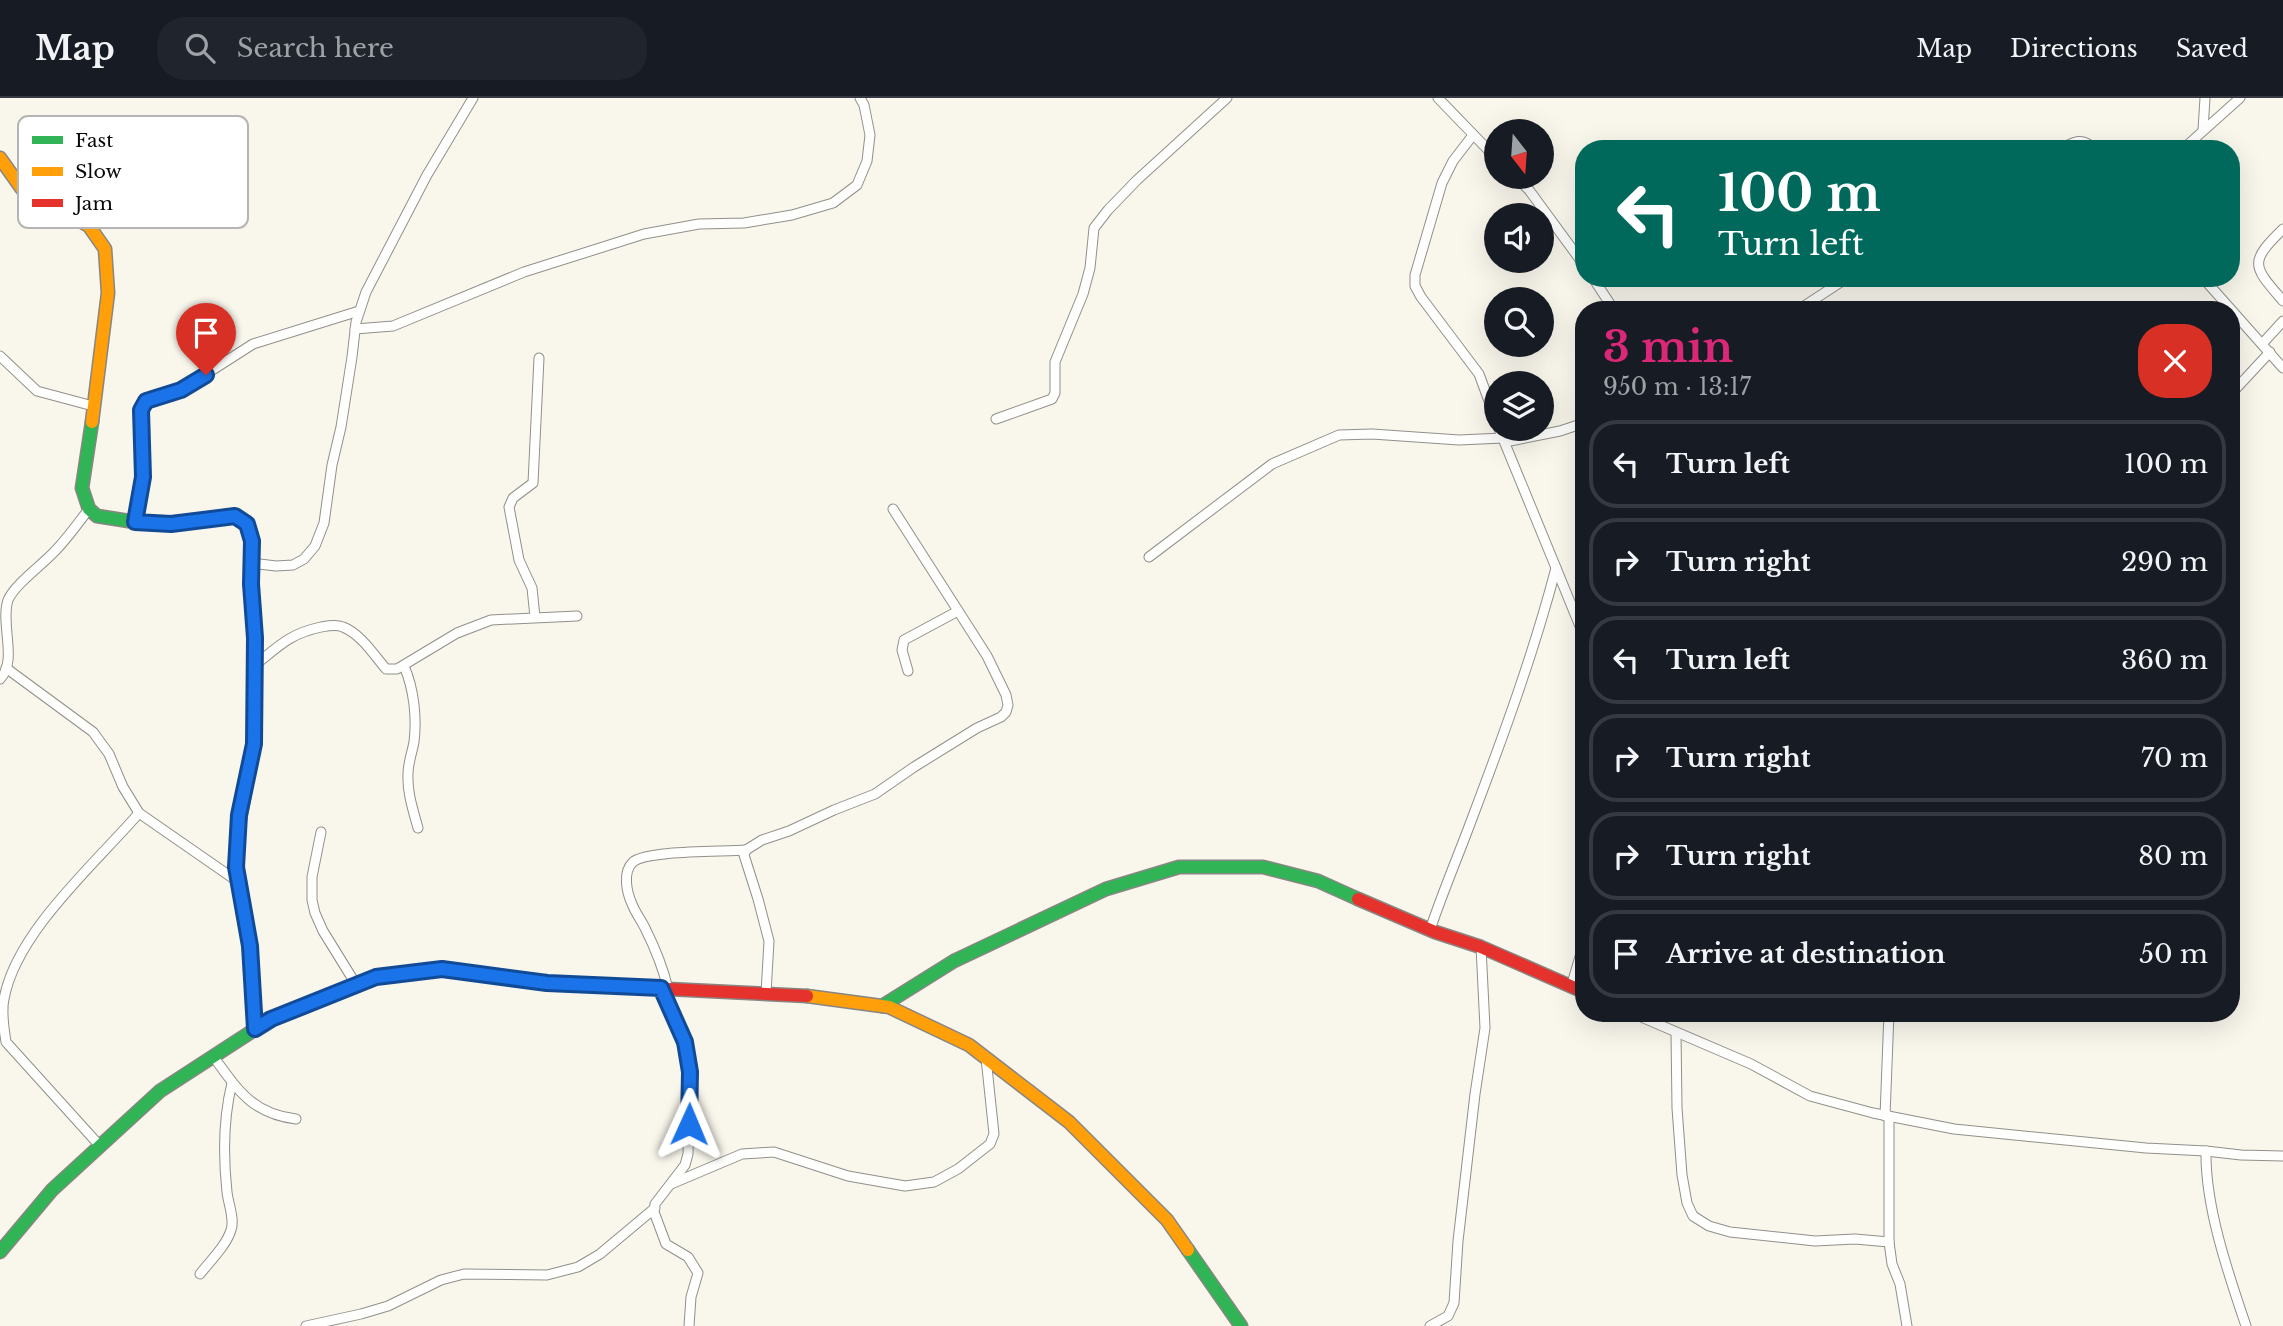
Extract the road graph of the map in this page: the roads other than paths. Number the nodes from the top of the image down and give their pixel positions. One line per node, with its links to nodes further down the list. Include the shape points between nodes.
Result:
1 (473, 98): 22 (street)
2 (860, 98): 25 (street, via 870,135 867,161 857,185 833,203 744,223 699,224 644,234 524,272 393,326)
3 (1227, 98): 34 (street, via 1138,180 1094,228 1083,294 1055,362 1052,399)
4 (1438, 98): 8 (street)
5 (2205, 98): 7 (street)
6 (2240, 98): 7 (street)
7 (2203, 131): 9 (street)
8 (1473, 135): 10 (street); 32 (street, via 1441,183 1415,286 1479,374)
9 (2193, 140)
10 (1484, 146)
11 (0, 158): 12 (street)
12 (18, 184)
13 (1528, 189): 16 (street)
14 (90, 228): 33 (street, via 105,249 108,293)
15 (2283, 229): 21 (street, via 2258,260 2264,279)
16 (1575, 253)
17 (1833, 287): 19 (street)
18 (2211, 287): 20 (street)
19 (1812, 301)
20 (2224, 301)
21 (2283, 301)
22 (359, 311): 25 (street); 41 (street, via 253,344 181,390 146,401 141,410 143,477)
23 (2240, 319): 26 (street)
24 (2283, 321): 26 (street)
25 (355, 329): 43 (street, via 324,523 315,545 293,565)
26 (2262, 344): 27 (street)
27 (2270, 352): 30 (street); 31 (street)
28 (0, 356): 33 (street, via 37,391)
29 (539, 358): 48 (street, via 533,482 509,507 519,560 532,588)
30 (2283, 368)
31 (2240, 384)
32 (1484, 388)
33 (93, 406): 39 (street, via 82,488)
34 (996, 419)
35 (1575, 426): 36 (street)
36 (1554, 432)
37 (1484, 438): 42 (street, via 1339,435 1272,464)
38 (1504, 441): 44 (street)
39 (89, 509): 41 (street, via 97,516); 51 (street, via 8,598)
40 (893, 509): 45 (street)
41 (135, 522): 43 (street, via 171,524 240,517 252,541)
42 (1149, 557)
43 (251, 562): 49 (street)
44 (1556, 568): 46 (street); 59 (street, via 1527,669)
45 (958, 611): 52 (street, via 904,640); 57 (street, via 1006,695 1008,705 1001,717 875,794)
46 (1575, 614)
47 (577, 616): 48 (street)
48 (535, 617): 50 (street, via 491,620 457,633)
49 (254, 666): 50 (street, via 287,638 327,626 351,632 386,669); 58 (street, via 254,744 239,815)
50 (404, 666): 55 (street, via 414,714 409,792)
51 (6, 668): 53 (street); 54 (street, via 93,732)
52 (908, 671)
53 (0, 680)
54 (139, 813): 58 (street); 77 (street, via 33,935 20,954 4,999 6,1042)
55 (418, 828)
56 (321, 832): 62 (street, via 312,877 315,913)
57 (746, 850): 64 (street, via 661,854 633,862 628,870 632,905 657,953); 66 (street, via 769,941)
58 (237, 881): 70 (street, via 247,921)
59 (1430, 930): 60 (street); 67 (street, via 1318,881 1263,867 1179,867 1106,889 954,961)
60 (1480, 947): 63 (street); 88 (street, via 1485,1028 1454,1303 1448,1316)
61 (1575, 973): 63 (street)
62 (357, 986): 64 (street, via 376,977 442,969 547,983); 70 (street)
63 (1571, 987): 65 (street)
64 (664, 988): 66 (street); 80 (street, via 685,1042 690,1072 688,1154)
65 (1575, 989)
66 (766, 993): 67 (street)
67 (882, 1006): 73 (street, via 969,1045)
68 (1652, 1022): 71 (street)
69 (1889, 1022): 75 (street)
70 (255, 1029): 72 (street)
71 (1676, 1033): 75 (street, via 1751,1064 1810,1096); 82 (street, via 1682,1175 1693,1216 1730,1231 1815,1241)
72 (213, 1056): 74 (street); 77 (street, via 160,1091)
73 (986, 1058): 80 (street, via 995,1134 976,1156 933,1182 905,1186 859,1178 774,1152 742,1154); 87 (street, via 1069,1122 1167,1220)
74 (232, 1083): 76 (street, via 254,1105 272,1115); 84 (street, via 224,1133 232,1225)
75 (1887, 1116): 78 (street, via 1954,1129); 82 (street)
76 (296, 1119)
77 (100, 1146): 83 (street, via 52,1190)
78 (2206, 1151): 79 (street); 90 (street, via 2205,1171 2225,1264)
79 (2283, 1156)
80 (671, 1184): 81 (street)
81 (655, 1208): 85 (street, via 578,1267 547,1275 464,1274 388,1306); 86 (street, via 666,1244 688,1257 698,1273)
82 (1889, 1242): 89 (street)
83 (0, 1252)
84 (200, 1274)
85 (306, 1326)
86 (689, 1326)
87 (1241, 1326)
88 (1430, 1326)
89 (1908, 1326)
90 (2246, 1326)

